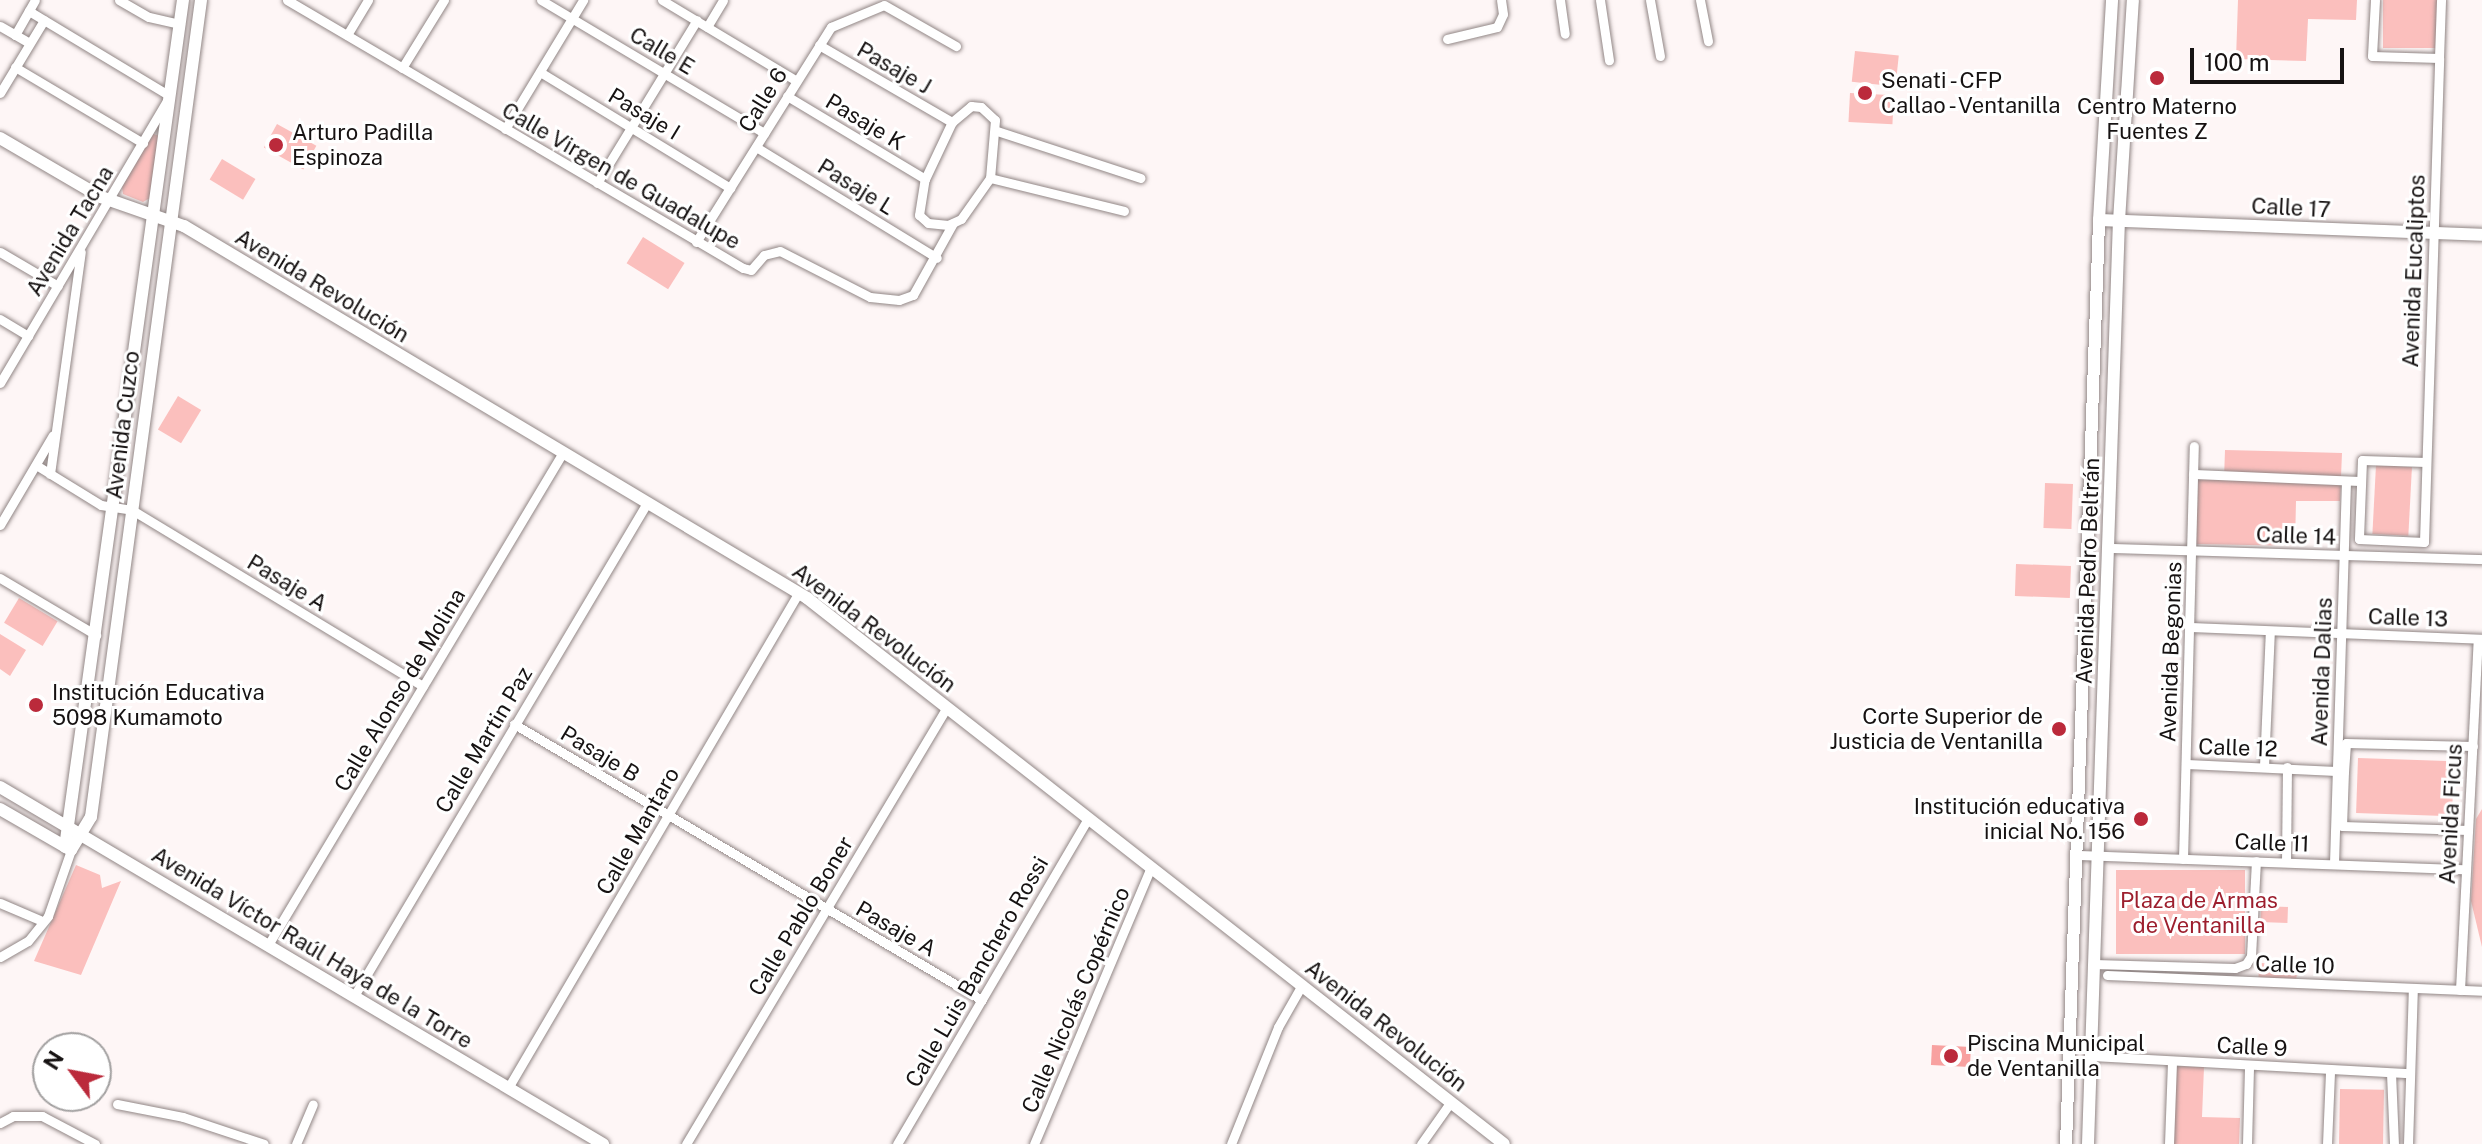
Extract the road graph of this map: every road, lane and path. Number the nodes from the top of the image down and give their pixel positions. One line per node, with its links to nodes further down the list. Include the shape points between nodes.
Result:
1 (35, 0): 21 (street)
2 (119, 0): 25 (street, via 149,17)
3 (183, 0): 25 (street, Avenida Cuzco)
4 (201, 0): 63 (street, Avenida Cuzco)
5 (287, 0): 30 (street, Calle Virgen de Guadalupe)
6 (368, 0): 30 (street)
7 (444, 0): 40 (street)
8 (541, 0): 22 (street, Calle E)
9 (583, 0): 22 (street)
10 (662, 0): 24 (street)
11 (723, 0): 27 (street)
12 (1501, 0): 31 (street, via 1502,22)
13 (1560, 0): 28 (street)
14 (1600, 0): 38 (street)
15 (1650, 0): 36 (street)
16 (1700, 0): 32 (street)
17 (2112, 0): 64 (street, Avenida Pedro Beltrán)
18 (2133, 0): 65 (street, Avenida Pedro Beltrán)
19 (2375, 0): 37 (street, via 2372,56)
20 (2441, 0): 37 (street, Avenida Eucaliptos)
21 (29, 11): 23 (street); 29 (street)
22 (572, 18): 41 (street); 42 (street, Calle E)
23 (44, 20): 33 (street); 45 (street)
24 (697, 20): 27 (street); 42 (street)
25 (180, 24): 45 (street, Avenida Cuzco)
26 (0, 26): 29 (street)
27 (707, 27): 43 (street)
28 (1565, 34)
29 (15, 35): 33 (street)
30 (347, 35): 40 (street, Calle Virgen de Guadalupe)
31 (1447, 39)
32 (1708, 41)
33 (30, 43): 39 (street)
34 (819, 45): 35 (street, Calle 6, via 831,27 884,5); 43 (street, Calle 6); 47 (street, Pasaje J)
35 (956, 46)
36 (1660, 56)
37 (2439, 58): 67 (street, Avenida Eucaliptos)
38 (1609, 60)
39 (15, 67): 44 (street); 53 (street)
40 (402, 68): 49 (street, Calle Virgen de Guadalupe)
41 (540, 72): 48 (street, Pasaje I); 49 (street)
42 (663, 73): 48 (street); 51 (street, Calle E)
43 (797, 81): 46 (street, Calle 6)
44 (0, 93)
45 (170, 96): 53 (street, Avenida Tacna); 62 (street, Avenida Cuzco)
46 (787, 96): 51 (street, Calle 6); 57 (street, Pasaje K)
47 (952, 122): 50 (street, via 971,106 981,107 991,113); 57 (street)
48 (631, 127): 58 (street); 59 (street, Pasaje I)
49 (505, 129): 58 (street, Calle Virgen de Guadalupe)
50 (997, 131): 55 (street); 56 (street)
51 (764, 133): 54 (street, Calle 6)
52 (0, 138): 60 (street, Avenida Revolución)
53 (143, 143): 60 (street, Avenida Tacna)
54 (756, 147): 59 (street, Calle 6); 72 (street, Pasaje L)
55 (990, 178): 61 (street); 66 (street, Calle Virgen de Guadalupe, via 977,201)
56 (1141, 178)
57 (925, 179): 66 (street, via 919,215 928,223)
58 (597, 183): 69 (street, Calle Virgen de Guadalupe)
59 (730, 188): 69 (street, Calle 6)
60 (109, 200): 62 (street, Avenida Revolución); 70 (street, Avenida Tacna)
61 (1124, 211)
62 (155, 213): 63 (street, Avenida Revolución); 87 (street, Avenida Cuzco)
63 (170, 218): 79 (street, Avenida Revolución); 88 (street, Avenida Cuzco)
64 (2099, 220): 65 (street, Calle 17); 102 (street, Avenida Pedro Beltrán)
65 (2119, 221): 67 (street, Calle 17); 91 (street, Avenida Pedro Beltrán)
66 (953, 223): 72 (street, Calle Virgen de Guadalupe)
67 (2433, 235): 68 (street, Calle 17); 80 (street, Avenida Eucaliptos)
68 (2482, 235)
69 (696, 242): 72 (street, Calle Virgen de Guadalupe, via 751,270 764,255 783,251 870,297 889,301 913,295)
70 (81, 247): 73 (street, Avenida Tacna); 77 (street)
71 (0, 252): 73 (street)
72 (937, 258)
73 (58, 286): 75 (street, Avenida Tacna)
74 (0, 319): 75 (street)
75 (28, 336): 76 (street, Avenida Tacna)
76 (0, 383)
77 (57, 428): 81 (street); 82 (street)
78 (2194, 446): 83 (street, Avenida Begonias)
79 (562, 454): 86 (street, Avenida Revolución); 104 (street, Calle Alonso de Molina)
80 (2426, 462): 85 (street, via 2362,460); 90 (street, Avenida Eucaliptos)
81 (36, 465): 82 (street); 89 (street)
82 (50, 474): 87 (street)
83 (2193, 474): 84 (street); 92 (street, Avenida Begonias)
84 (2346, 481): 85 (street); 93 (street, Avenida Dalias)
85 (2361, 481): 90 (street, Calle 14, via 2359,539)
86 (647, 503): 96 (street, Avenida Revolución); 106 (street, Calle Martin Paz)
87 (112, 508): 88 (street); 100 (street, Avenida Cuzco)
88 (132, 510): 104 (street, Pasaje A); 116 (street, Avenida Cuzco, via 93,807)
89 (2, 517)
90 (2424, 542)
91 (2109, 548): 92 (street, Calle 14); 103 (street, Avenida Pedro Beltrán)
92 (2191, 551): 93 (street, Calle 14); 97 (street, Avenida Begonias)
93 (2344, 555): 94 (street, Calle 14); 99 (street, Avenida Dalias)
94 (2482, 559)
95 (0, 578): 100 (street)
96 (799, 592): 105 (street, Avenida Revolución); 114 (street, Calle Mantaro)
97 (2189, 627): 98 (street, Calle 13); 108 (street, Avenida Begonias)
98 (2270, 631): 99 (street, Calle 13); 109 (street)
99 (2342, 634): 101 (street, Calle 13); 111 (street, Avenida Dalias)
100 (96, 635): 116 (street, Avenida Cuzco)
101 (2480, 639): 107 (street, Avenida Ficus)
102 (2083, 678): 103 (street); 119 (street, Avenida Pedro Beltrán)
103 (2104, 679): 120 (street, Avenida Pedro Beltrán)
104 (423, 686): 130 (street, Calle Alonso de Molina)
105 (947, 707): 115 (street, Avenida Revolución); 128 (street, Calle Pablo Boner)
106 (514, 724): 114 (street, Pasaje B); 138 (street, Calle Martin Paz)
107 (2473, 746): 117 (street, Avenida Ficus); 117 (street, Avenida Dalias, via 2346,743 2342,826)
108 (2186, 764): 109 (street, Calle 12); 121 (street, Avenida Begonias)
109 (2264, 766): 110 (street, Calle 12)
110 (2287, 767): 111 (street, Calle 12); 123 (street)
111 (2337, 771): 124 (street, Avenida Dalias)
112 (0, 787): 116 (street, Avenida Víctor Raúl Haya de la Torre)
113 (0, 809): 118 (street)
114 (668, 816): 128 (street, Pasaje A); 146 (street, Calle Mantaro)
115 (1088, 818): 126 (street, Avenida Revolución); 139 (street, Calle Luis Banchero Rossi)
116 (75, 830): 118 (street, Avenida Cuzco); 130 (street, Avenida Víctor Raúl Haya de la Torre)
117 (2468, 830): 125 (street, Avenida Ficus)
118 (68, 848): 129 (street, via 48,916)
119 (2077, 855): 120 (street, Calle 11); 161 (street, Avenida Pedro Beltrán)
120 (2098, 856): 121 (street, Calle 11); 132 (street, Avenida Pedro Beltrán)
121 (2183, 859): 122 (street, Calle 11)
122 (2256, 861): 123 (street, Calle 11); 132 (street, Calle 10, via 2251,956 2246,964)
123 (2286, 862): 124 (street, Calle 11)
124 (2334, 863): 125 (street, Calle 11)
125 (2466, 869): 136 (street, Avenida Ficus)
126 (1150, 870): 134 (street, Avenida Revolución); 157 (street, Calle Nicolás Copérnico)
127 (0, 903): 129 (street)
128 (826, 909): 139 (street, Pasaje A); 155 (street, Calle Pablo Boner)
129 (40, 920): 131 (street, via 28,941)
130 (268, 945): 138 (street, Avenida Víctor Raúl Haya de la Torre)
131 (0, 957)
132 (2094, 964): 140 (street, Avenida Pedro Beltrán)
133 (2107, 975): 135 (street, Calle 10)
134 (1302, 985): 147 (street, Avenida Revolución); 158 (street, via 1278,1027)
135 (2413, 988): 136 (street, Calle 10); 145 (street)
136 (2460, 990): 137 (street, Calle 10)
137 (2482, 991)
138 (354, 996): 146 (street, Avenida Víctor Raúl Haya de la Torre)
139 (982, 1000): 156 (street, Calle Luis Banchero Rossi)
140 (2092, 1056): 141 (street, Calle 9); 162 (street, Avenida Pedro Beltrán)
141 (2172, 1061): 142 (street, Calle 9); 163 (street)
142 (2249, 1065): 143 (street, Calle 9); 164 (street)
143 (2330, 1072): 144 (street, Calle 9); 165 (street)
144 (2391, 1073): 145 (street, Calle 9); 166 (street)
145 (2410, 1073): 167 (street)
146 (508, 1088): 154 (street, Avenida Víctor Raúl Haya de la Torre)
147 (1450, 1103): 159 (street); 160 (street, Avenida Revolución)
148 (117, 1104): 152 (street, via 183,1117)
149 (313, 1104): 153 (street)
150 (0, 1123): 151 (street, via 13,1116 42,1116)
151 (95, 1144)
152 (264, 1144)
153 (296, 1144)
154 (603, 1144)
155 (686, 1144)
156 (897, 1144)
157 (1034, 1144)
158 (1231, 1144)
159 (1421, 1144)
160 (1504, 1144)
161 (2066, 1144)
162 (2088, 1144)
163 (2169, 1144)
164 (2247, 1144)
165 (2327, 1144)
166 (2394, 1144)
167 (2408, 1144)

